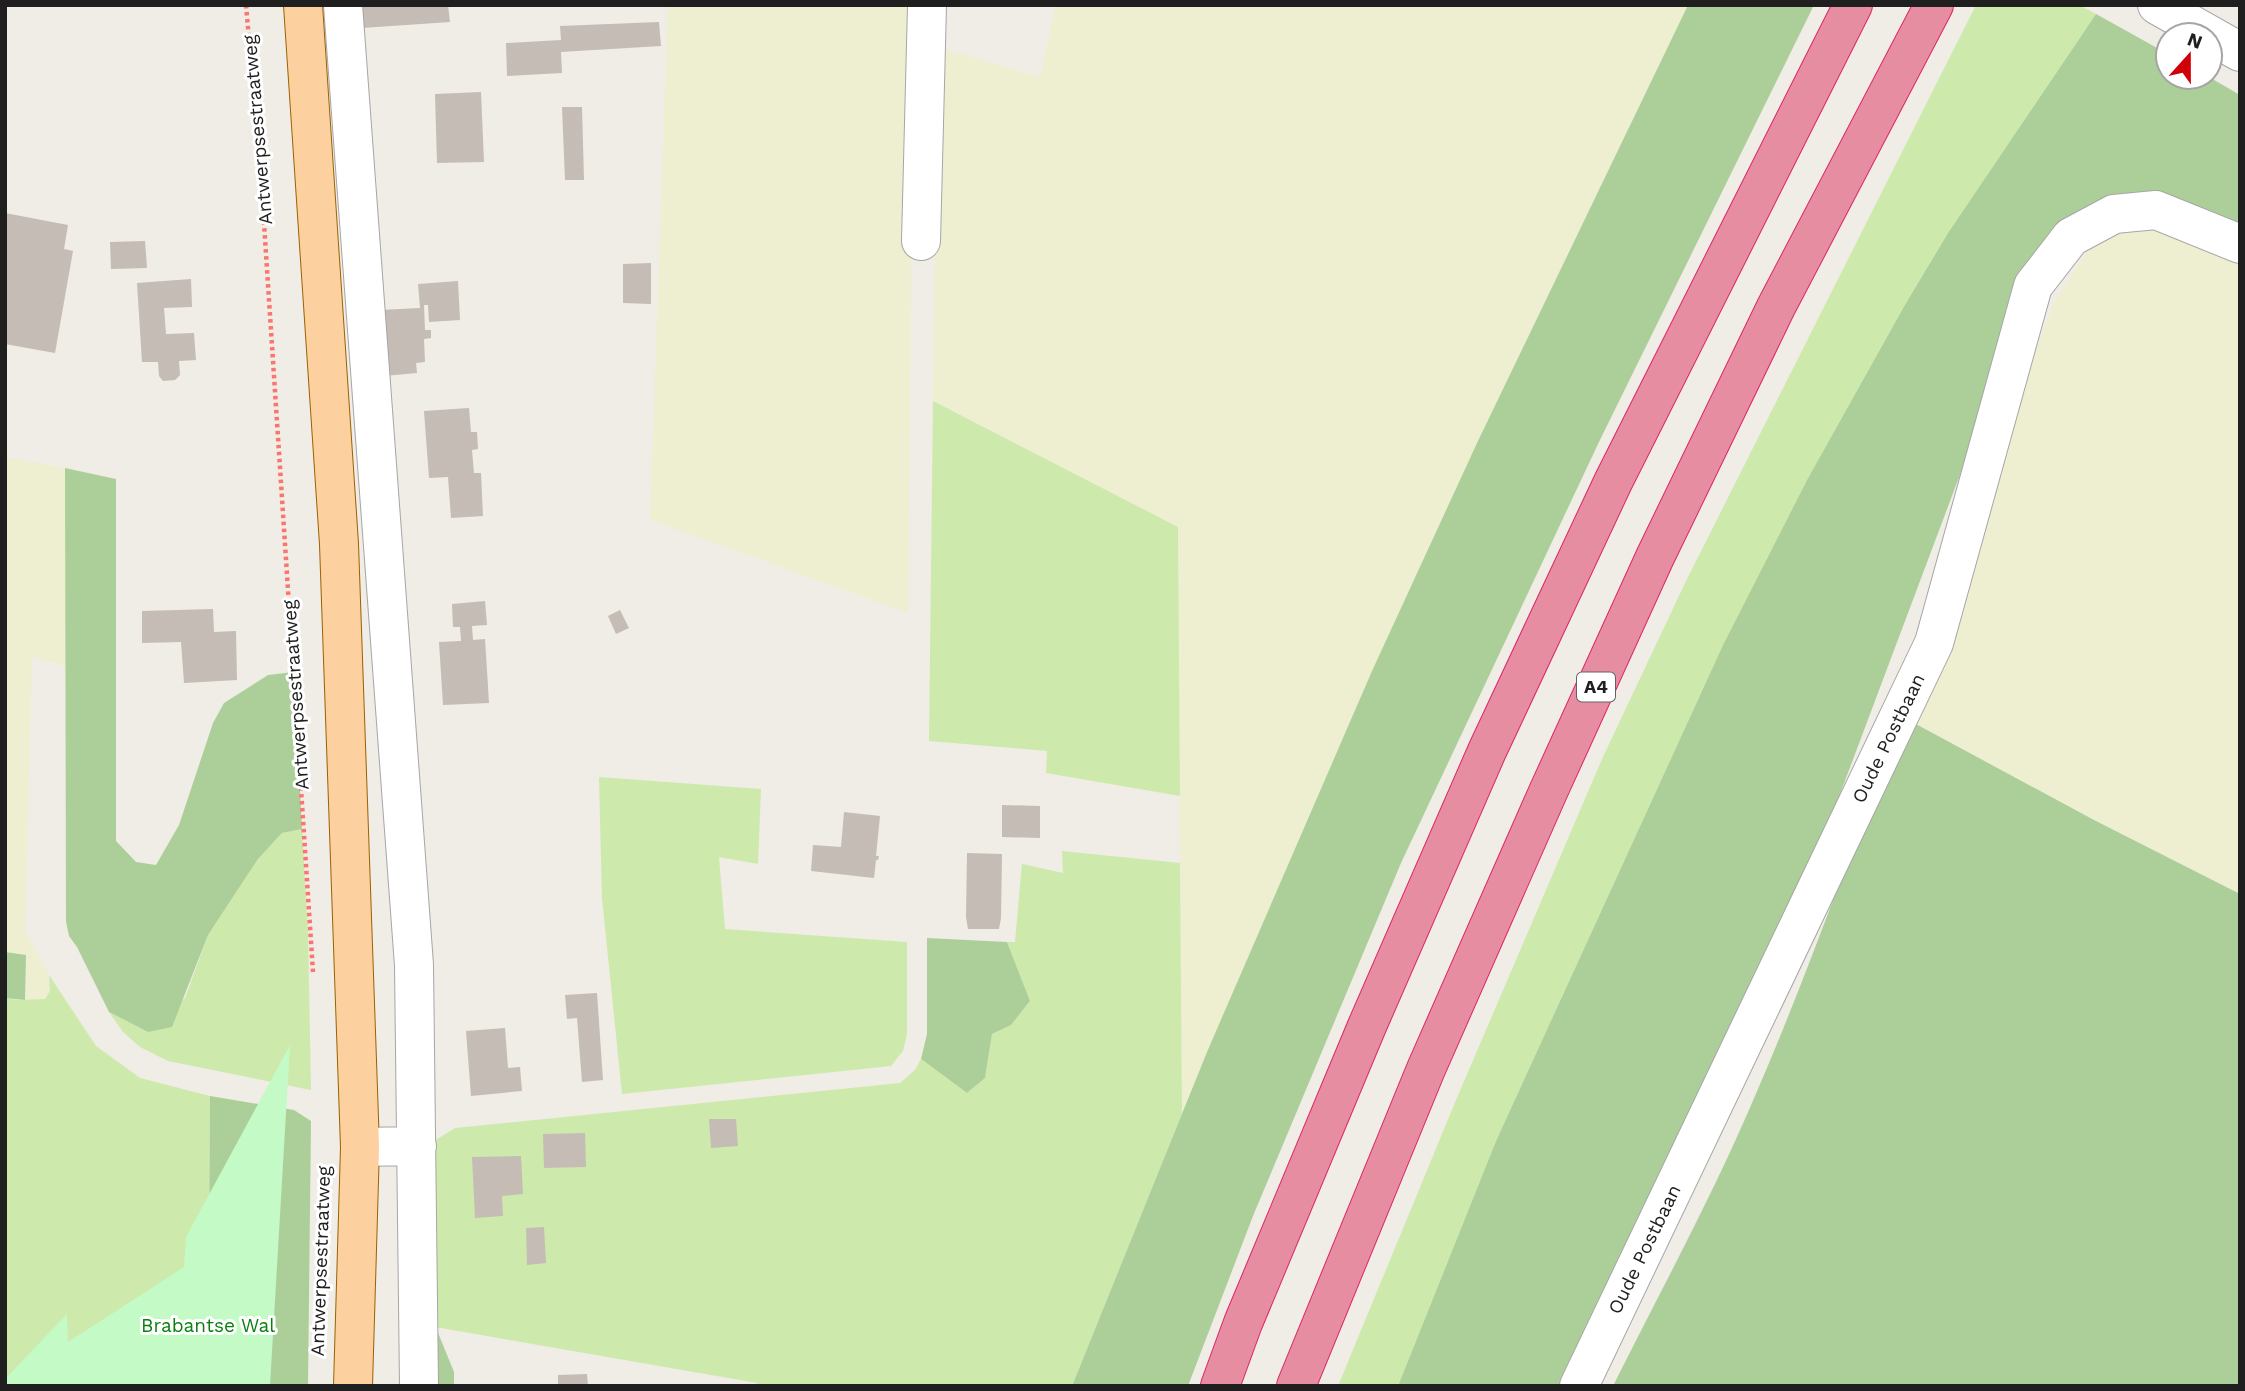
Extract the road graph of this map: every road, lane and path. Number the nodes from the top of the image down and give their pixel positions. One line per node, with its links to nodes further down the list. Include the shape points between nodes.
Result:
1 (246, 5): 11 (path, Antwerpsestraatweg)
2 (303, 5): 13 (main road, Antwerpsestraatweg, via 339,544)
3 (343, 5): 12 (street, via 414,965)
4 (927, 5): 9 (street)
5 (1853, 5): 16 (highway, via 1613,482 1487,751 1362,1039)
6 (1934, 5): 17 (highway, A4, via 1776,307 1655,557 1426,1069)
7 (2157, 5): 8 (street)
8 (2240, 52)
9 (920, 241)
10 (2240, 244): 18 (street, Oude Postbaan, via 2156,211 2114,214 2071,237 2034,286 1934,643)
11 (314, 982)
12 (416, 1146): 13 (street); 15 (street)
13 (360, 1147): 14 (main road, Antwerpsestraatweg)
14 (353, 1386)
15 (419, 1386)
16 (1220, 1386)
17 (1296, 1386)
18 (1579, 1386)

